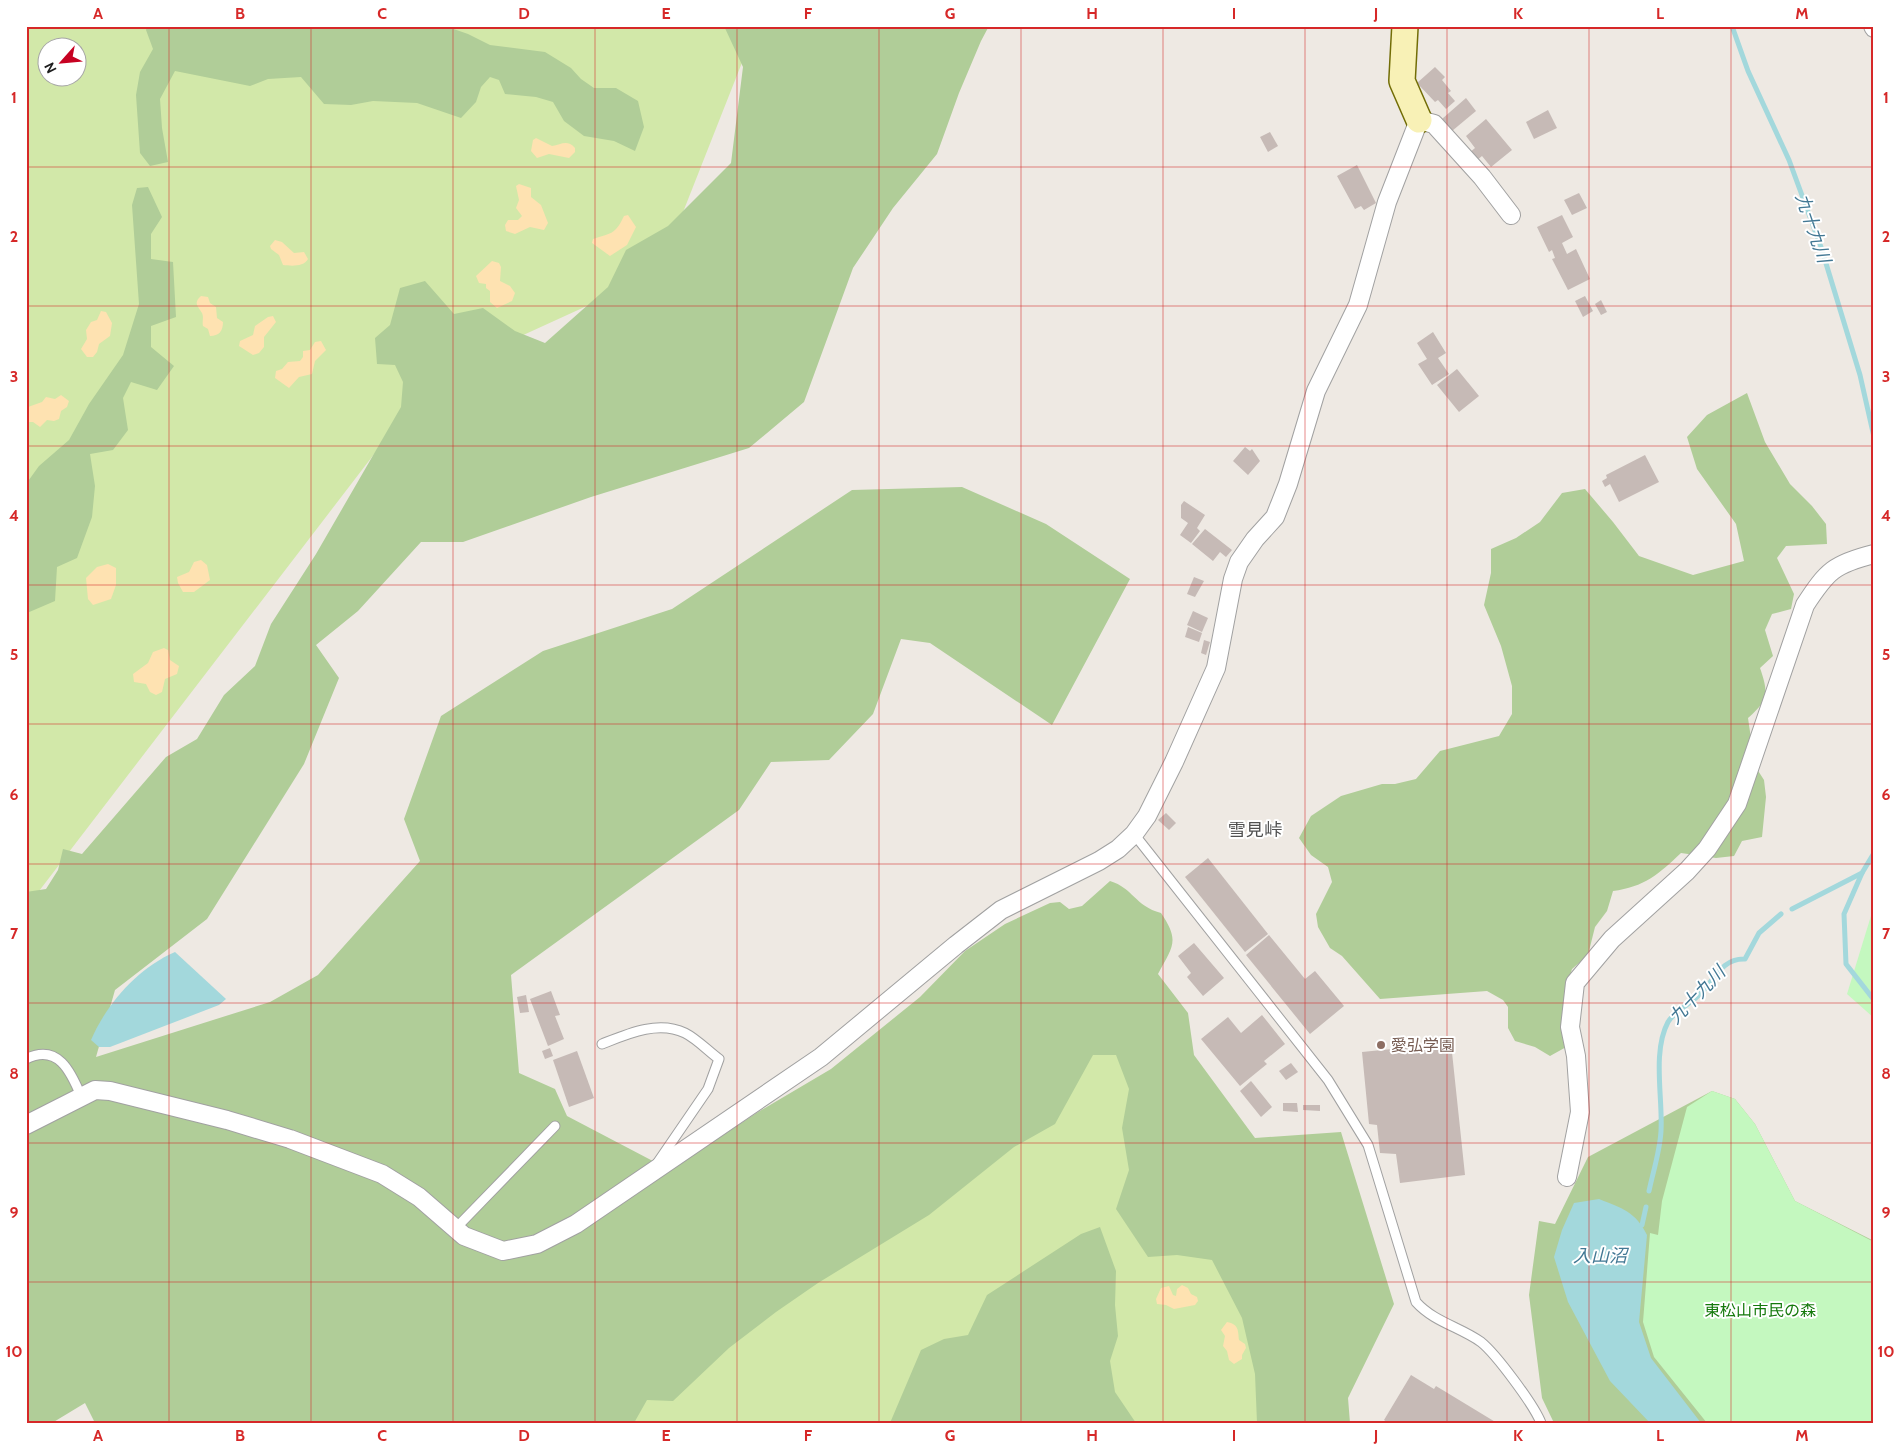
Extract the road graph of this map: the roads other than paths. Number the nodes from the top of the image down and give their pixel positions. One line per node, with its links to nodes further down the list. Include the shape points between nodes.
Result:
1 (1405, 26): 2 (street, via 1402,81)
2 (1420, 120): 3 (street, via 1434,124); 5 (street, via 1387,202 1358,305 1316,391 1275,516 1239,562 1216,668 1170,770 1147,816)
3 (1512, 215)
4 (1874, 554): 12 (street, via 1846,561 1821,579 1805,605 1737,804 1706,848 1668,889 1612,939 1575,983 1570,1027 1576,1056 1580,1112)
5 (1134, 834): 11 (street, via 1099,862 1001,910 821,1057); 14 (lane, via 1328,1080 1368,1145 1416,1302 1426,1313 1482,1343 1526,1396)
6 (602, 1044): 11 (lane, via 633,1032 661,1027 684,1033 719,1059 708,1089)
7 (26, 1059): 8 (lane, via 57,1058 68,1068)
8 (82, 1096): 9 (street); 13 (street, via 95,1090 110,1090 290,1139 382,1174 418,1197)
9 (26, 1125)
10 (555, 1126): 13 (lane)
11 (649, 1174): 13 (street, via 576,1224 537,1244 503,1251)
12 (1567, 1177)
13 (454, 1230)
14 (1541, 1423)

